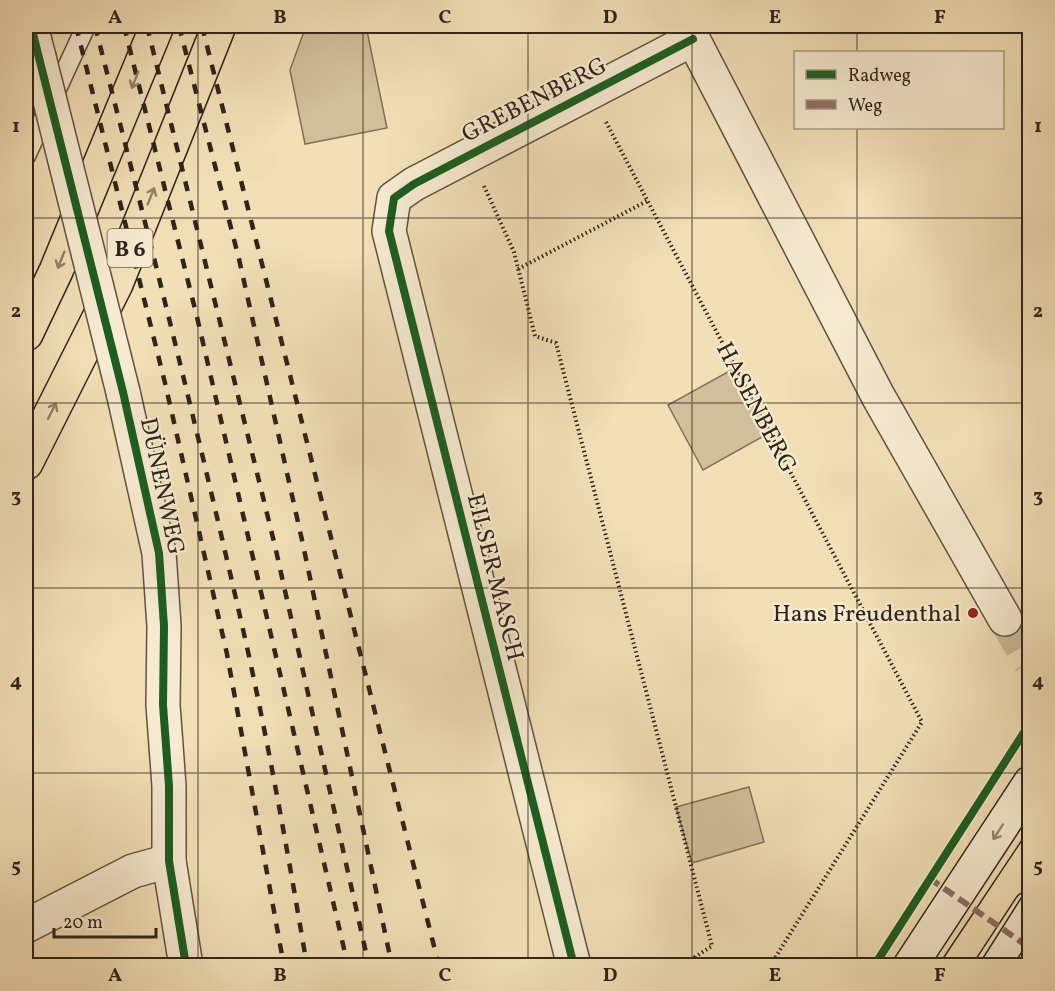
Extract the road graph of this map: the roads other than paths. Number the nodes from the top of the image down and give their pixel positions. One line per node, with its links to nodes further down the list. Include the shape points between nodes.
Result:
1 (31, 26): 12 (street, DÜNENWEG, bridge, via 123,392 159,553)
2 (86, 26): 6 (lane)
3 (158, 26): 8 (highway, B 6, one-way to 8)
4 (219, 26): 9 (highway, B 6, one-way to 4, via 116,284)
5 (692, 32): 7 (street, GREBENBERG, via 591,92 469,154); 10 (street, via 878,396)
6 (26, 156)
7 (394, 198): 16 (street, EILSER MASCH, via 389,231)
8 (26, 334)
9 (26, 463)
10 (1005, 619)
11 (1029, 783): 17 (street, one-way to 17)
12 (169, 861): 14 (street, via 133,871); 15 (street, DÜNENWEG)
13 (1029, 908): 18 (street)
14 (26, 926)
15 (186, 966)
16 (574, 966)
17 (910, 966)
18 (992, 966)

